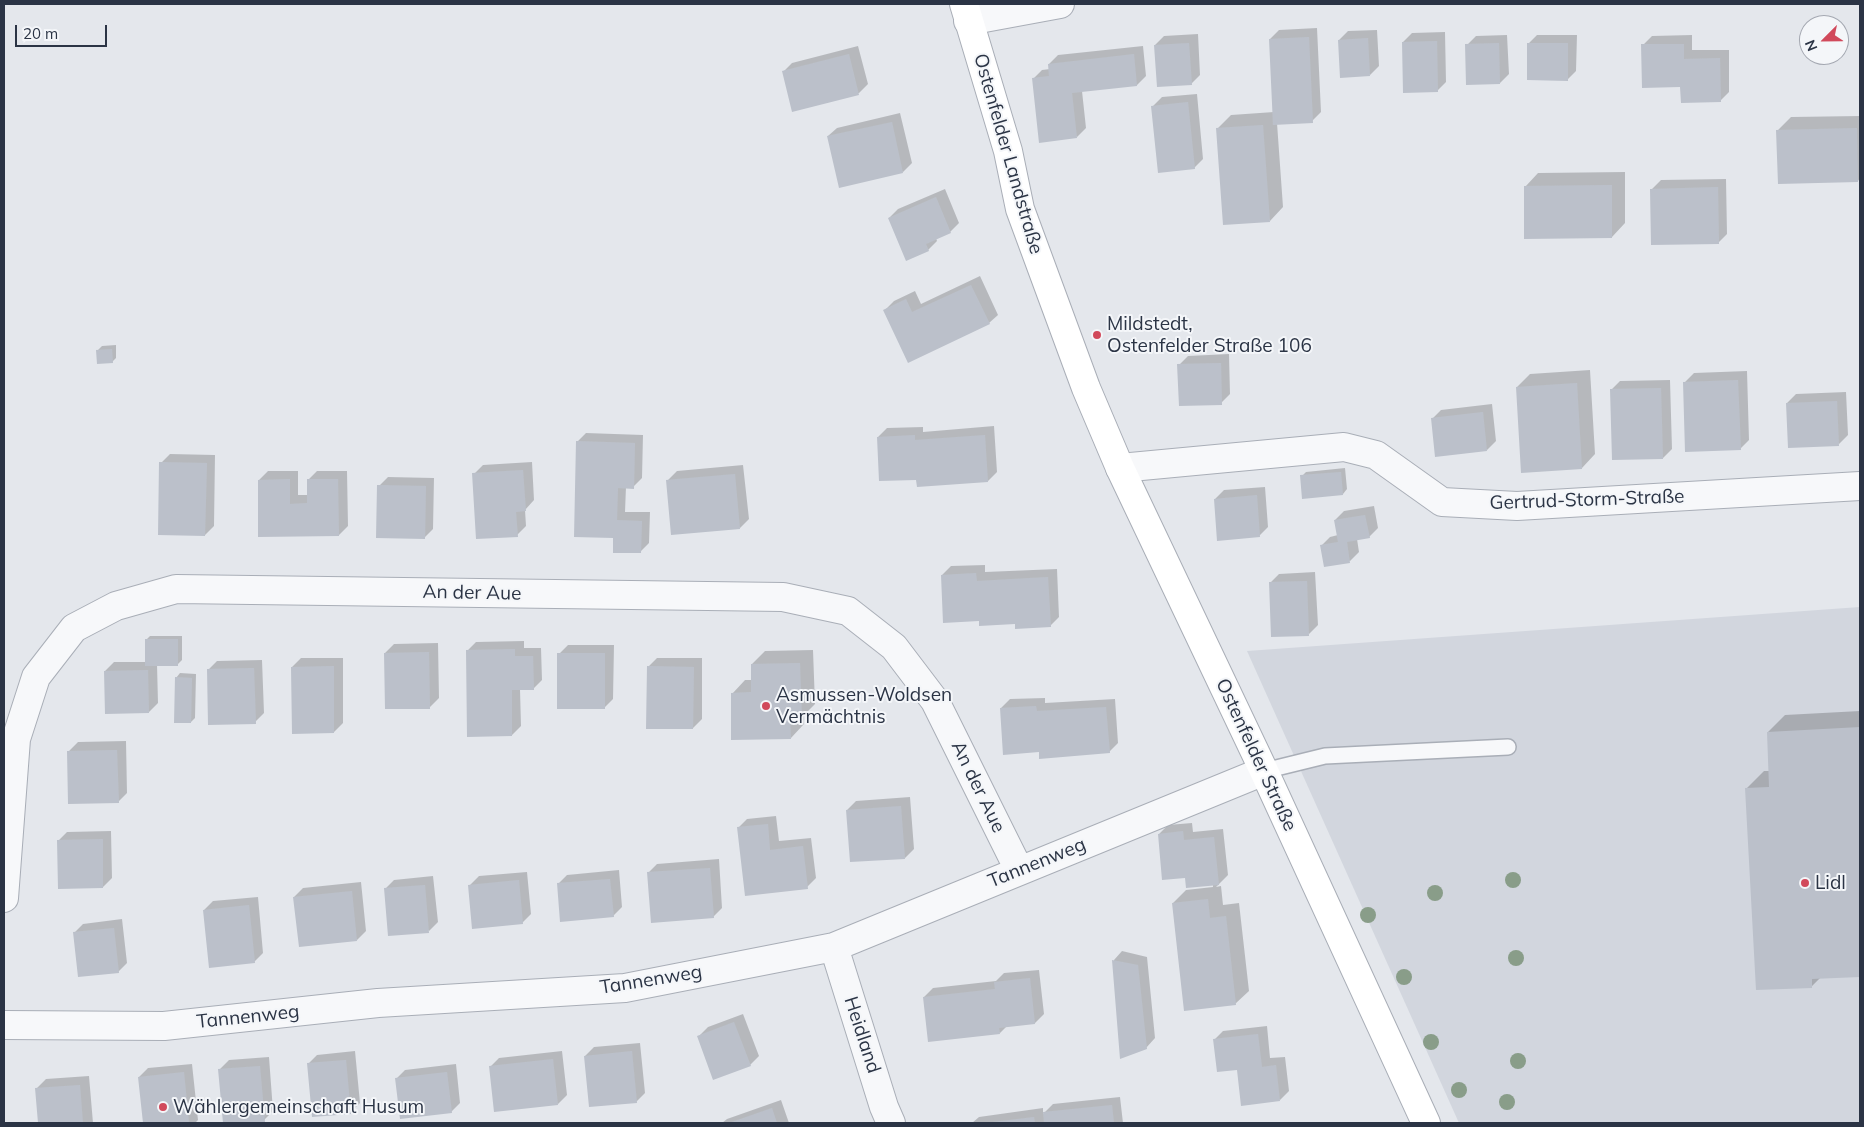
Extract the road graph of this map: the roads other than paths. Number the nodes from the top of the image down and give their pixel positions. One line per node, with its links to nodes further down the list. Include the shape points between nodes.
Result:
1 (1060, 4): 2 (street)
2 (966, 13): 3 (main road, Ostenfelder Landstraße, via 1008,151 1020,209)
3 (1086, 388): 4 (main road, Ostenfelder Straße)
4 (1120, 468): 5 (street, Gertrud-Storm-Straße, via 1344,447 1376,454 1442,502 1517,506); 7 (main road, Ostenfelder Straße)
5 (1860, 486)
6 (1508, 747): 7 (lane, via 1325,756)
7 (1264, 771): 8 (street, Tannenweg); 13 (main road, Ostenfelder Straße)
8 (1019, 870): 9 (street, An der Aue, via 935,701 894,646 848,612 784,596 176,590 116,606 74,628 36,677 16,739); 10 (street, Tannenweg)
9 (4, 898)
10 (834, 946): 11 (street, Tannenweg, via 625,988 378,1003 164,1026); 12 (street, Heidland)
11 (4, 1025)
12 (891, 1123)
13 (1426, 1123)

